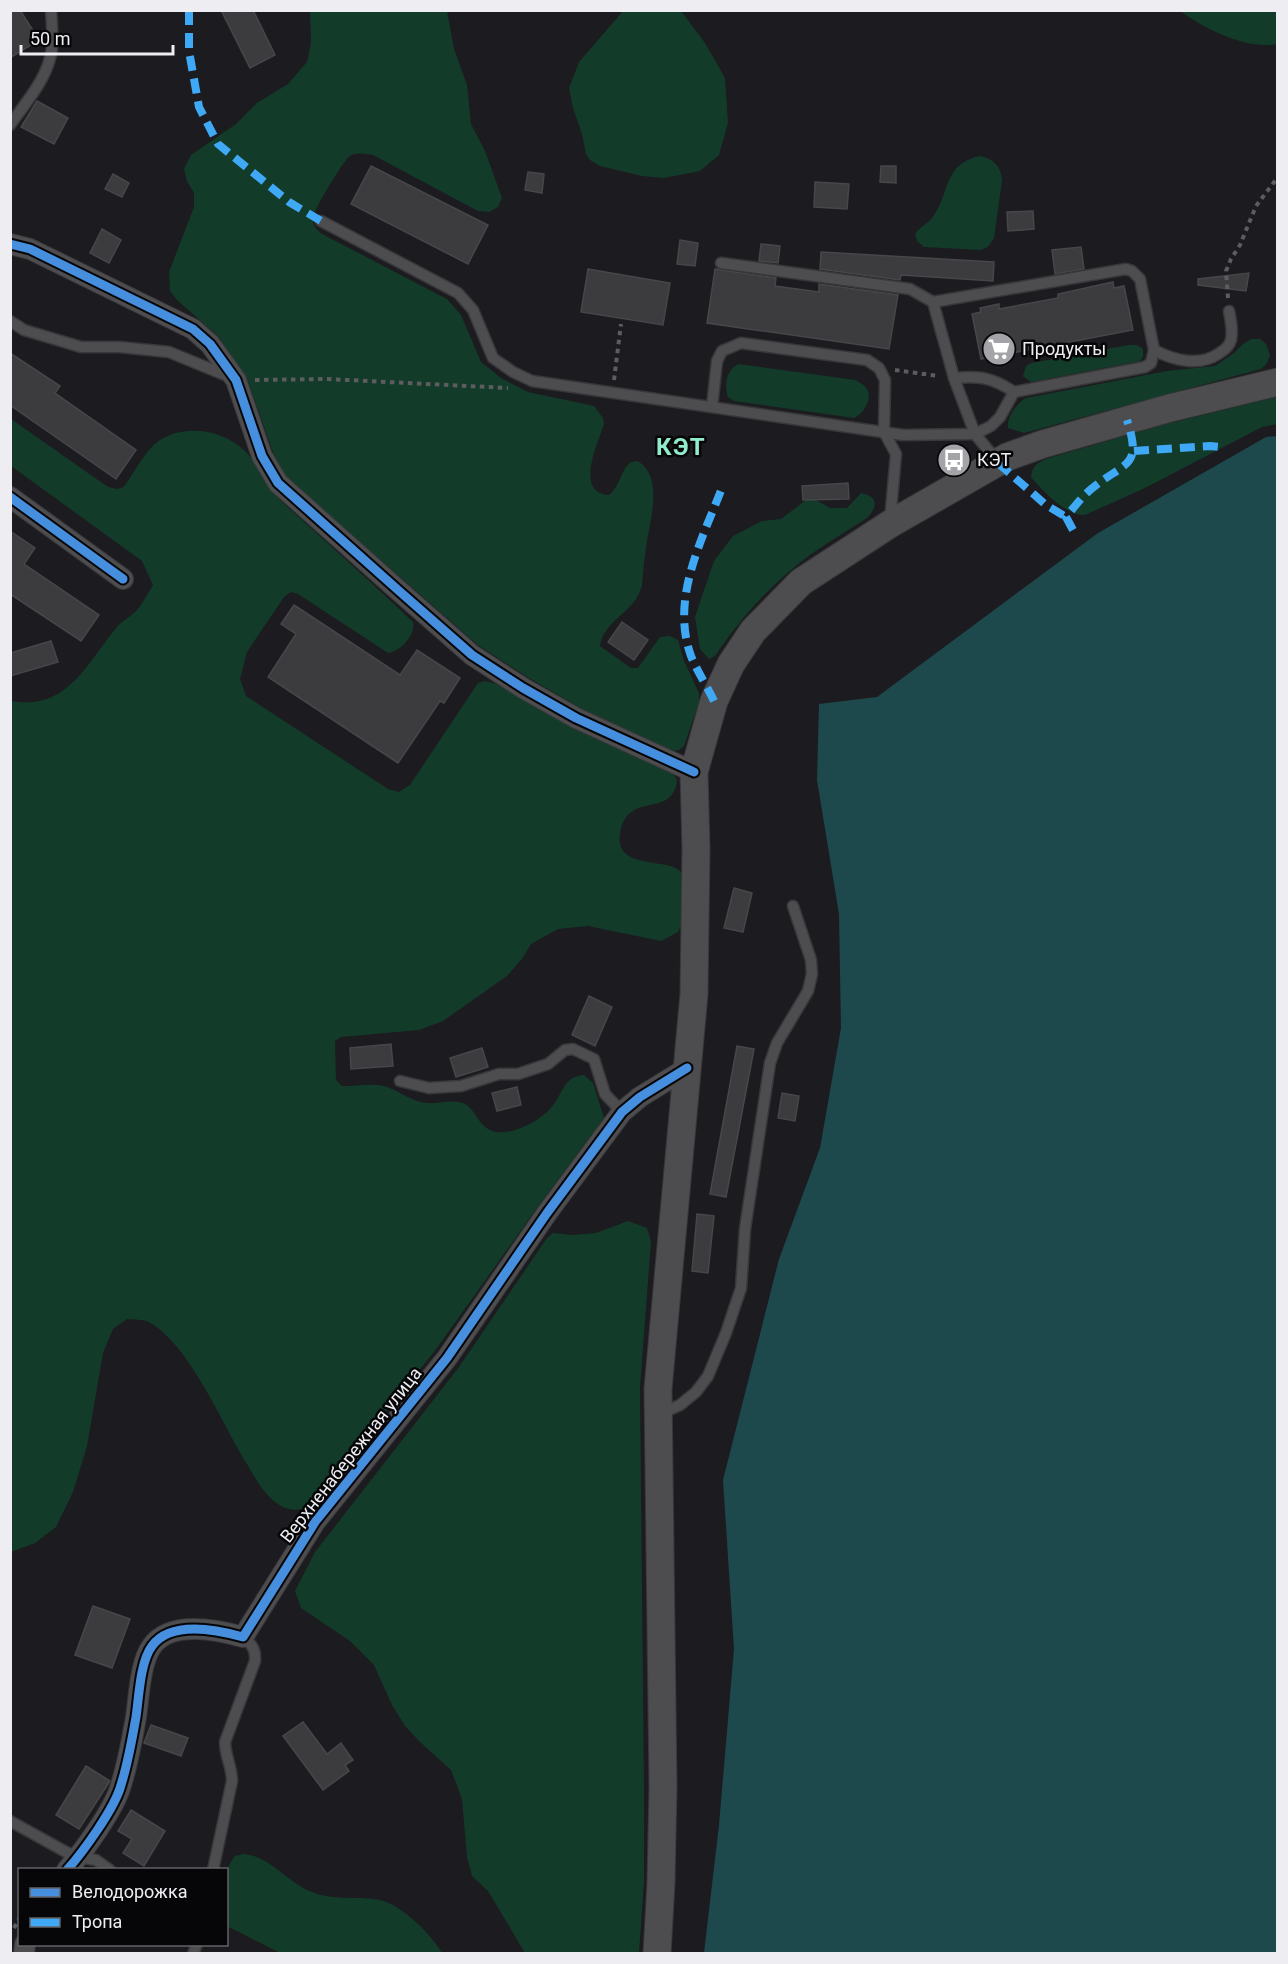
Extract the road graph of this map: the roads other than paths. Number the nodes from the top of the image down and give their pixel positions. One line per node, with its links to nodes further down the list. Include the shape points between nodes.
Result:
1 (51, 10): 2 (lane, via 49,61)
2 (10, 125)
3 (321, 221): 14 (lane, via 458,293 473,310 493,358 513,372 532,381)
4 (10, 244): 11 (street, via 30,249 193,329 210,344)
5 (721, 263): 6 (lane, via 910,289)
6 (933, 302): 9 (lane, via 1126,269 1140,279); 10 (lane)
7 (1229, 312): 9 (lane, via 1230,342 1210,360 1182,361)
8 (10, 321): 11 (lane, via 24,330 81,347 169,352)
9 (1154, 350): 13 (lane, via 1151,363 1135,370)
10 (954, 378): 13 (lane, via 987,378); 16 (lane)
11 (236, 380): 21 (street, via 262,456 278,483 472,655 576,718)
12 (1278, 382): 17 (main road, via 1043,444)
13 (1014, 392): 16 (lane, via 1000,417)
14 (712, 407): 15 (lane); 15 (lane, via 717,361 722,351 741,343 867,360 879,368 885,380)
15 (884, 432): 16 (lane); 19 (lane, via 896,454)
16 (975, 434): 17 (lane)
17 (998, 462): 19 (main road)
18 (10, 497): 20 (street)
19 (890, 524): 21 (main road, via 801,582 753,631 731,664 714,701)
20 (123, 579)
21 (694, 772): 23 (main road, via 696,924)
22 (793, 906): 26 (lane, via 812,974 808,991 786,1025 770,1063 745,1229 741,1288 708,1376 680,1405)
23 (687, 1068): 25 (street, Верхненабережная улица); 26 (main road)
24 (400, 1081): 25 (lane, via 429,1088 461,1086 499,1074 538,1068 573,1049 594,1059 605,1094)
25 (622, 1112): 27 (street, Верхненабережная улица, via 447,1358 315,1522)
26 (657, 1416): 32 (main road, via 663,1787)
27 (243, 1637): 29 (street, via 216,1630 180,1630 153,1644 145,1659 122,1785); 31 (lane, via 256,1653 225,1742 232,1781)
28 (10, 1821): 29 (lane, via 66,1852)
29 (73, 1863): 30 (lane, via 96,1860)
30 (108, 1868)
31 (213, 1868)
32 (657, 1953)

